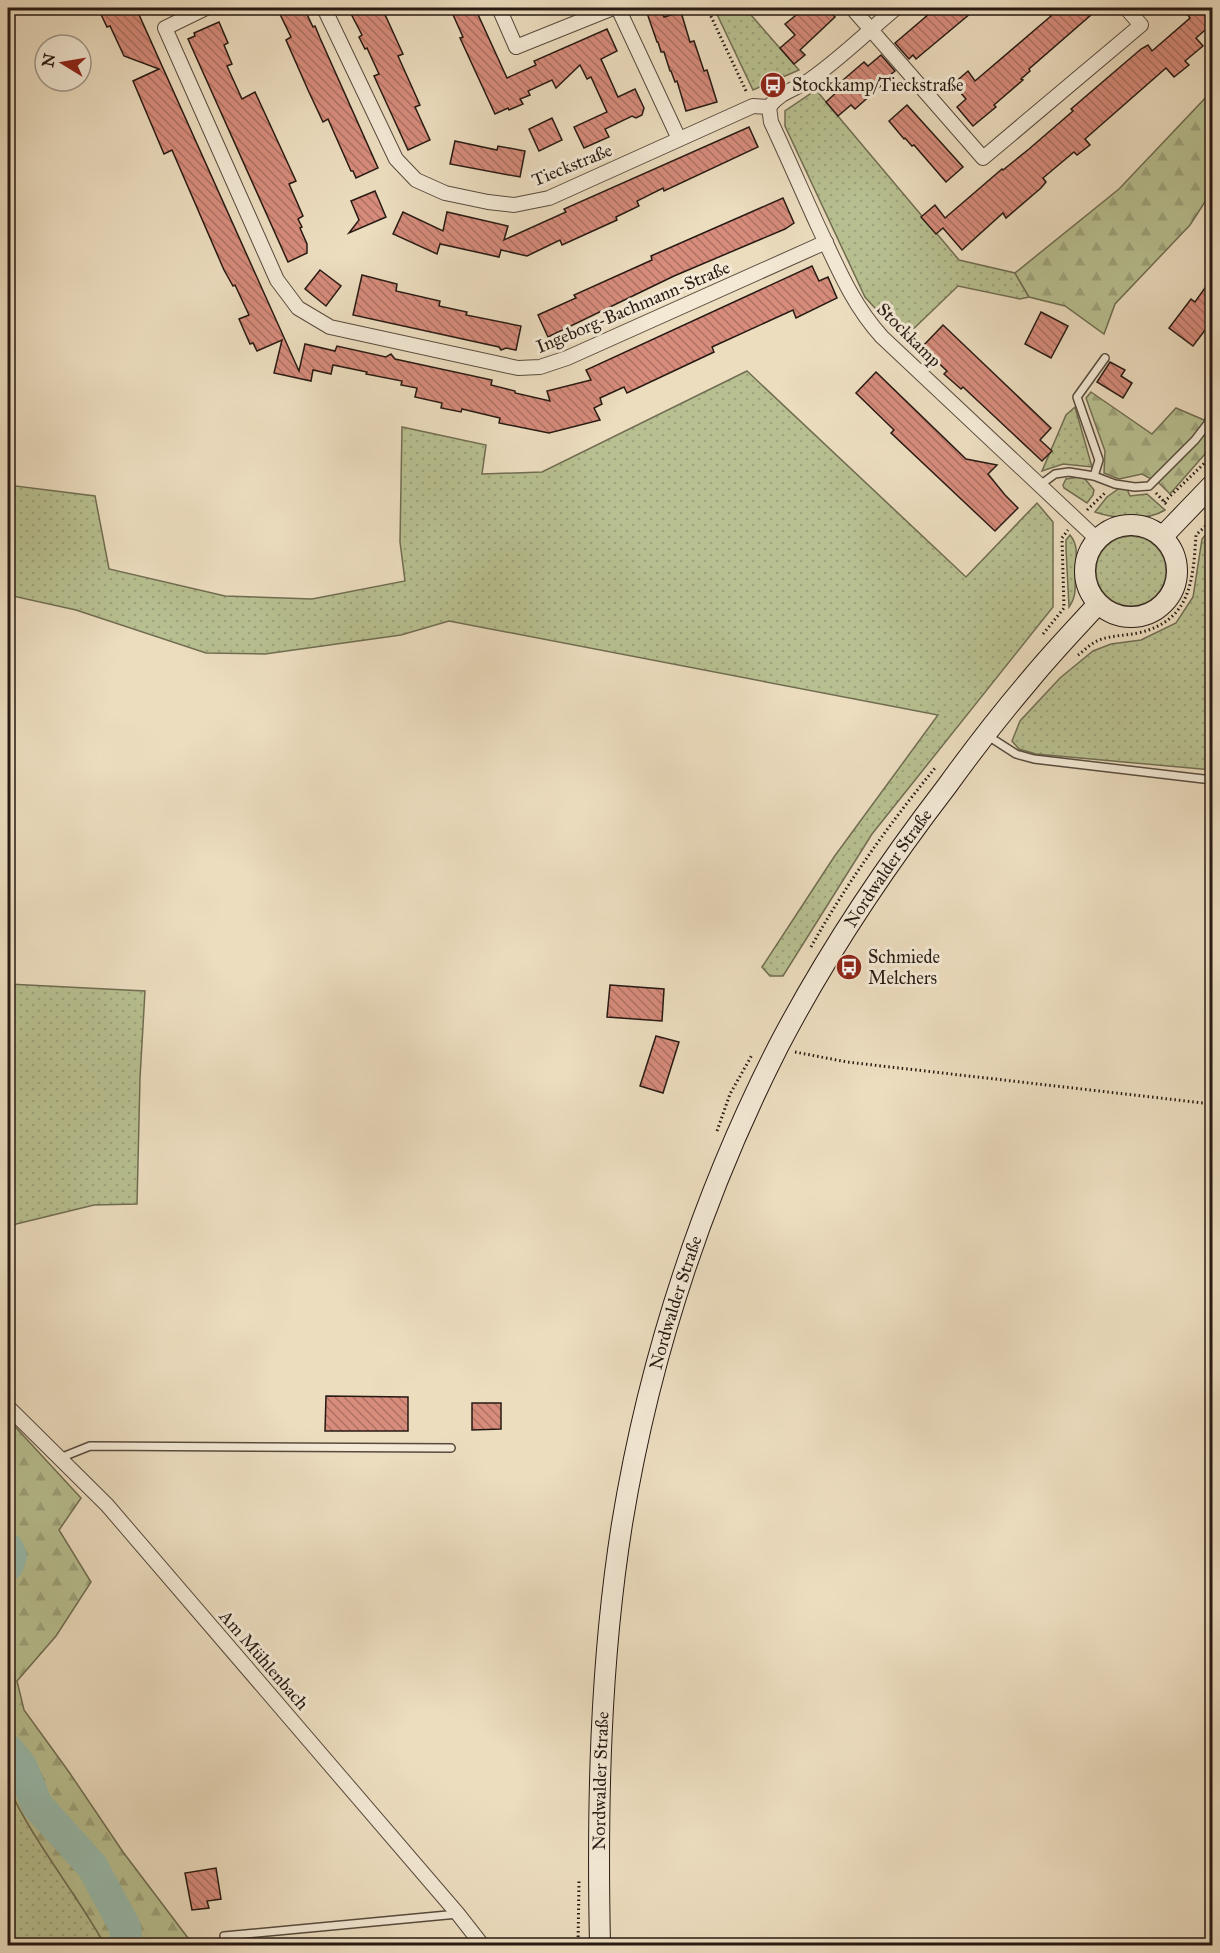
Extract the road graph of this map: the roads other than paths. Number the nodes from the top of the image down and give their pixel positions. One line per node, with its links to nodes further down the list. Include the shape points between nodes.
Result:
1 (206, 8): 12 (street, Ingeborg-Bachmann-Straße, via 165,28 277,280 298,308 330,327 518,368 540,367)
2 (324, 8): 11 (street, Tieckstraße, via 396,159 416,180 445,194 514,205 549,198)
3 (499, 8): 4 (street, via 516,47)
4 (613, 8)
5 (618, 8): 11 (street)
6 (852, 8): 9 (street)
7 (896, 8): 9 (street)
8 (1126, 8): 9 (street, via 1141,25 983,158)
9 (870, 30): 10 (street, via 809,81 776,97)
10 (769, 106): 11 (street, Tieckstraße, via 753,106); 12 (street, Stockkamp, via 771,122)
11 (679, 139)
12 (826, 242): 16 (street, Stockkamp, via 866,319)
13 (1105, 358): 15 (lane, via 1077,397 1099,460)
14 (1212, 418): 15 (lane, via 1149,486 1115,484)
15 (1094, 476): 16 (lane, via 1055,474)
16 (1040, 485): 19 (street, Stockkamp)
17 (1212, 485): 18 (main road)
18 (1163, 536): 19 (main road, via 1137,524 1108,530); 20 (main road, via 1172,548 1178,576 1165,603 1139,617 1124,617)
19 (1097, 539): 20 (main road, via 1085,564 1085,579)
20 (1098, 604): 21 (main road, Nordwalder Straße)
21 (986, 734): 22 (lane, via 1016,754 1034,759); 29 (main road, Nordwalder Straße, via 907,838 813,983 777,1049 726,1160 684,1273 654,1376 629,1484 612,1601 603,1703 598,1842)
22 (1212, 780)
23 (8, 1407): 25 (street, Am Mühlenbach)
24 (451, 1448): 25 (lane, via 90,1446)
25 (58, 1459): 26 (street, Am Mühlenbach, via 106,1505)
26 (458, 1914): 27 (lane); 28 (street, Am Mühlenbach)
27 (224, 1936)
28 (483, 1946)
29 (600, 1946)

